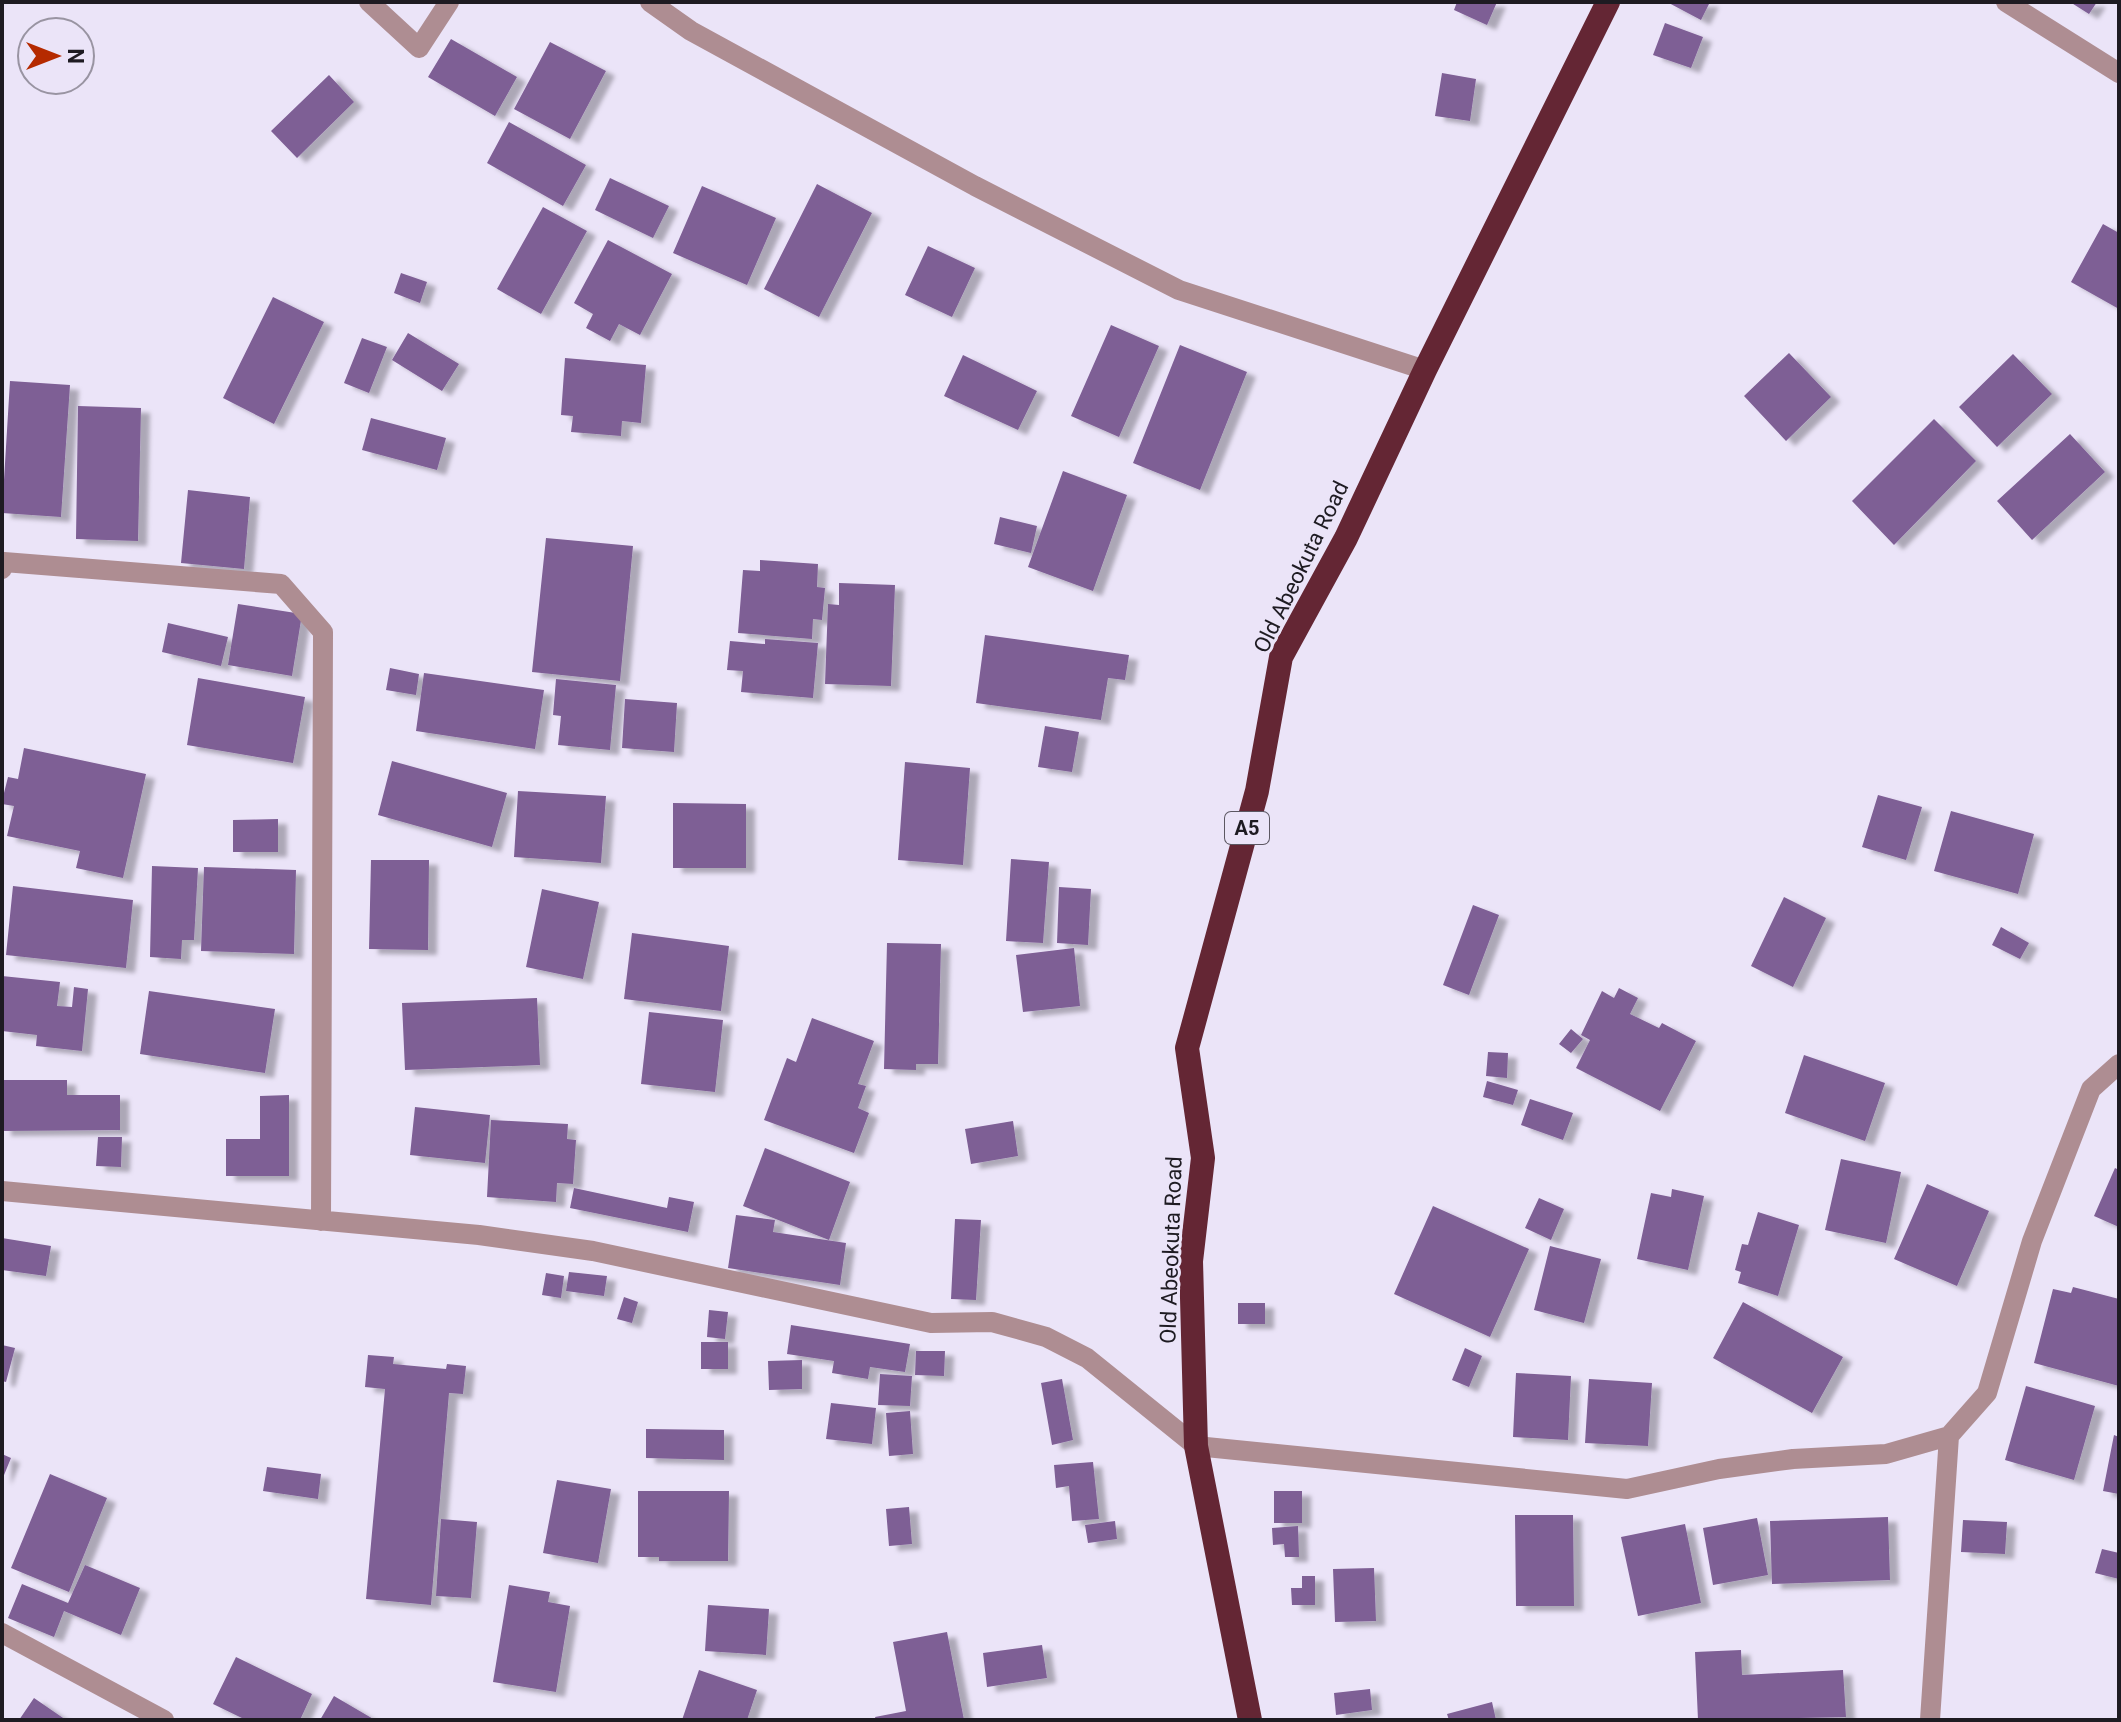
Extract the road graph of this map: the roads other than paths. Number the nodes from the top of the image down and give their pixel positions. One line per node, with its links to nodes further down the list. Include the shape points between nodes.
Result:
1 (369, 2): 2 (street, via 419,48)
2 (449, 2)
3 (650, 2): 7 (street, via 691,31 975,186 1179,290)
4 (1608, 2): 7 (highway, Old Abeokuta Road / A5)
5 (2006, 2): 6 (street)
6 (2119, 73)
7 (1425, 370): 13 (highway, Old Abeokuta Road / A5, via 1346,538 1281,657 1257,791 1187,1048 1203,1158 1191,1261)
8 (2, 569): 11 (street, via 4,562 281,584 323,632)
9 (2119, 1064): 12 (street, via 2091,1089 2032,1241 1987,1393)
10 (2, 1191): 11 (street)
11 (321, 1221): 13 (street, via 593,1251 931,1323 992,1322 1046,1337 1087,1358)
12 (1949, 1436): 13 (street, via 1886,1454 1719,1469 1627,1489); 17 (street)
13 (1196, 1446): 16 (highway, Old Abeokuta Road / A5)
14 (2, 1633): 15 (street)
15 (164, 1720)
16 (1250, 1720)
17 (1930, 1720)

